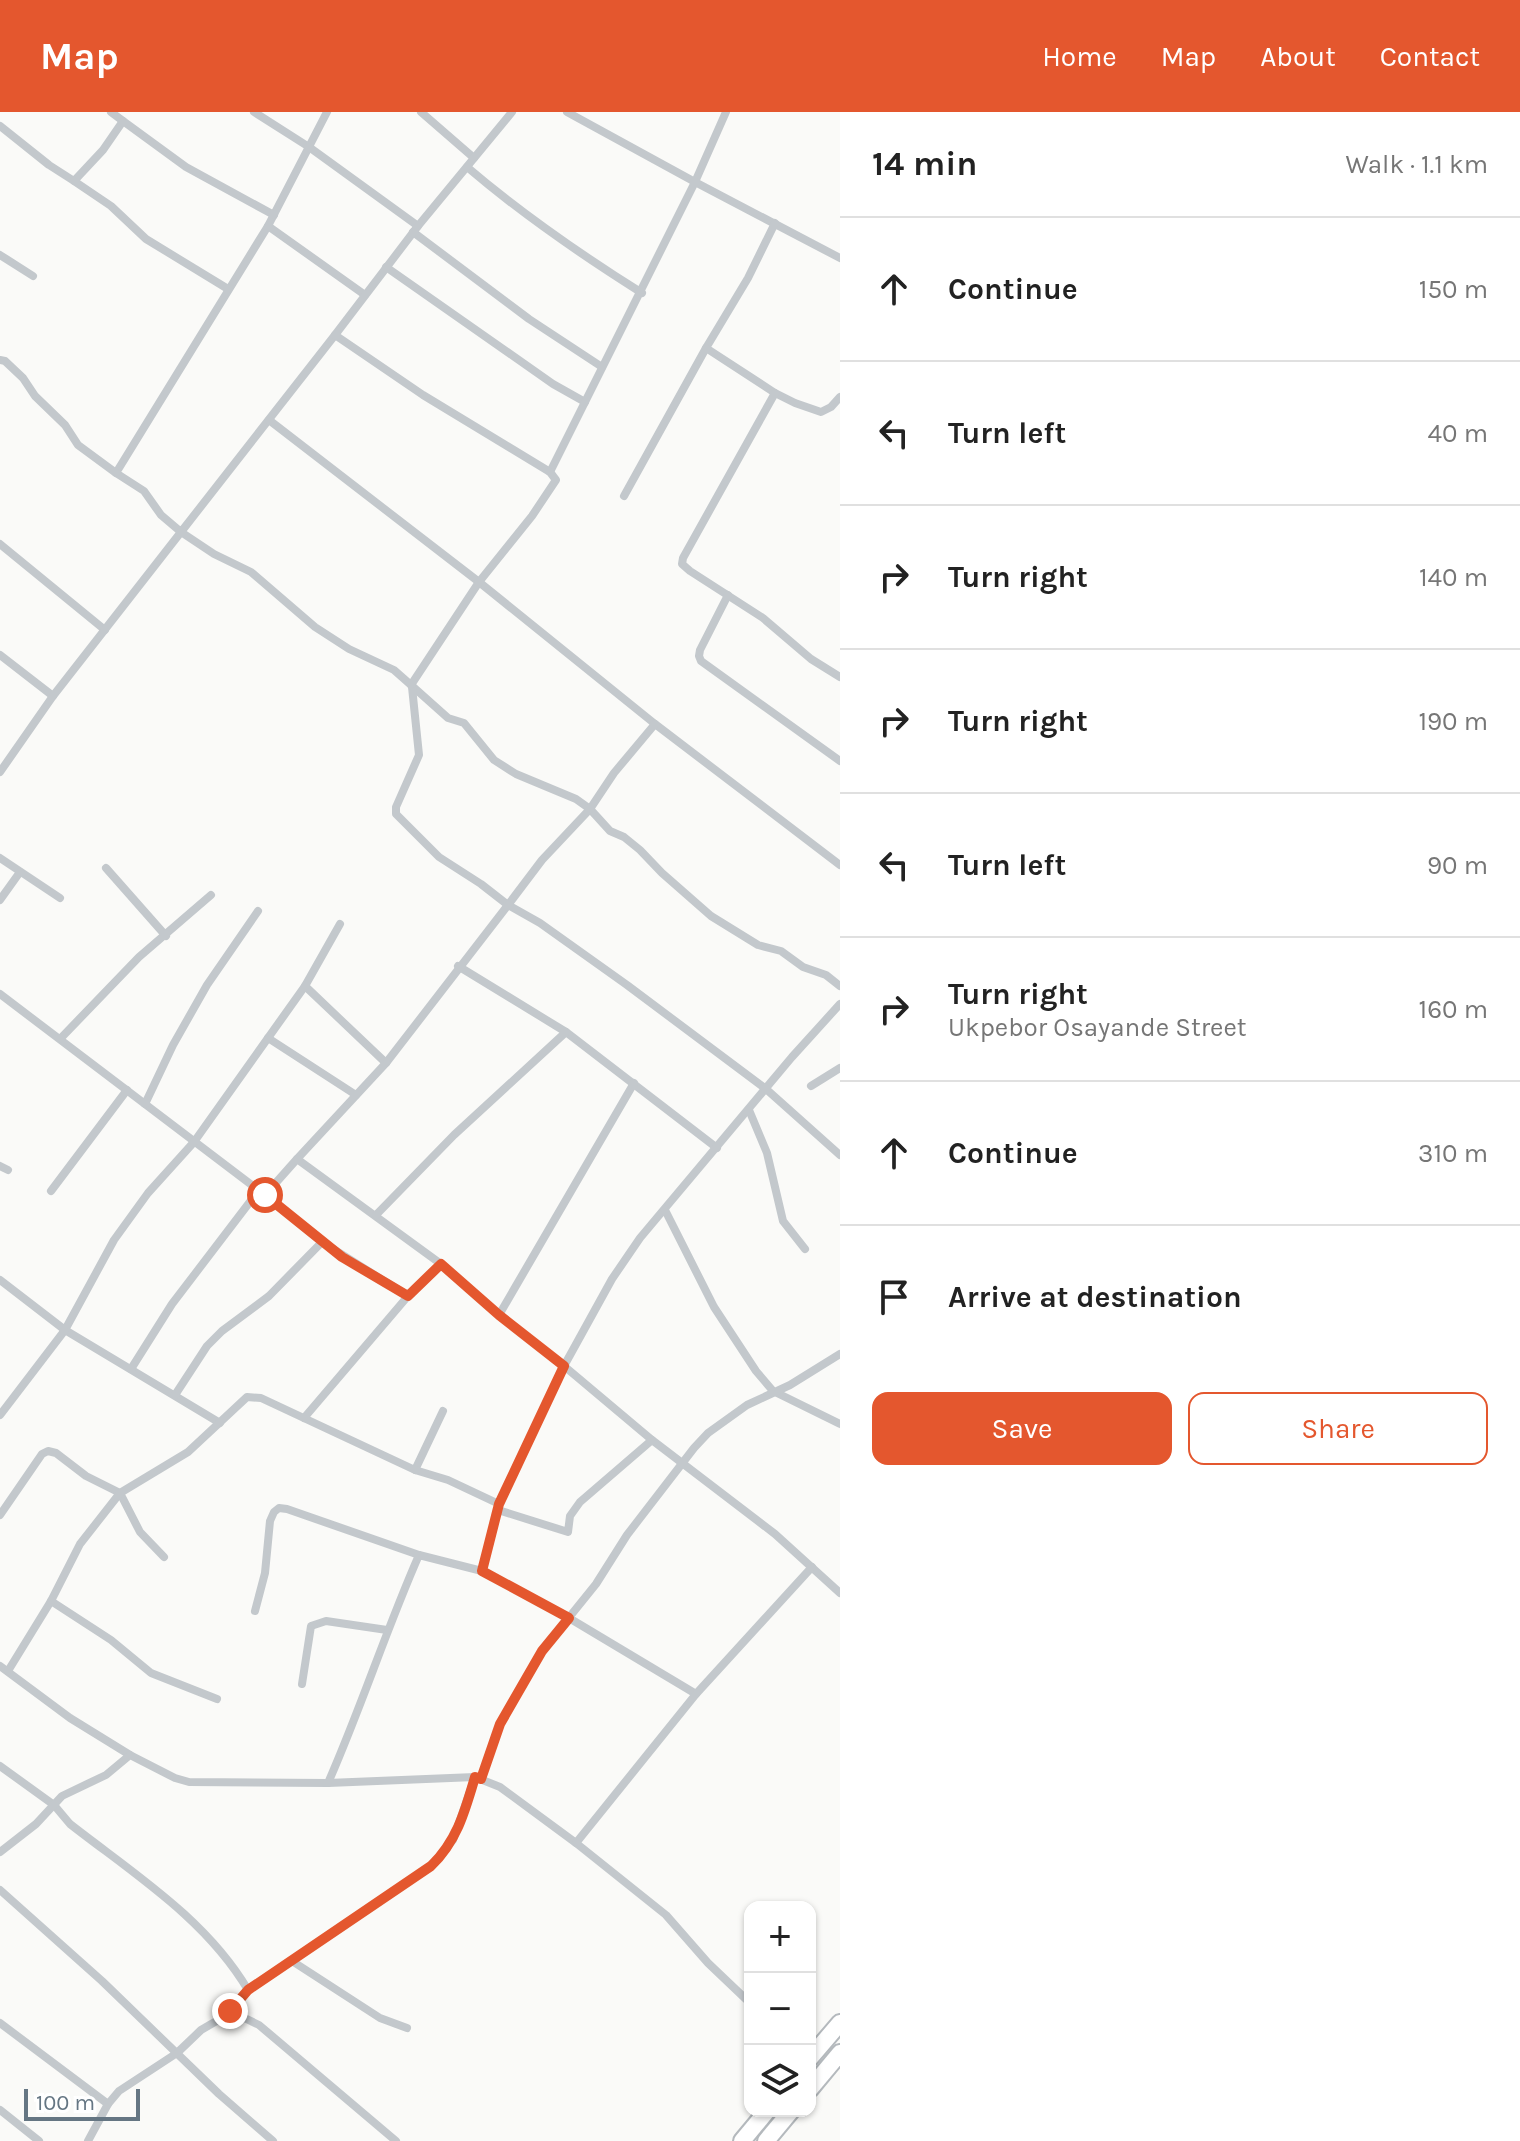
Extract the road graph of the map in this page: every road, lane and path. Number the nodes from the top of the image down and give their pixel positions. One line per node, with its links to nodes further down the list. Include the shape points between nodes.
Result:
1 (111, 112): 8 (street)
2 (254, 112): 10 (street)
3 (327, 112): 10 (street)
4 (421, 112): 11 (street)
5 (512, 112): 11 (street)
6 (567, 112): 14 (street)
7 (726, 112): 14 (street)
8 (123, 121): 13 (street); 15 (street, via 186,167)
9 (0, 126): 13 (street)
10 (309, 147): 15 (street); 18 (street)
11 (474, 158): 12 (street)
12 (467, 167): 18 (street); 24 (street, via 517,210)
13 (74, 181): 23 (street, via 146,239)
14 (695, 182): 16 (street); 24 (street)
15 (274, 215): 17 (street)
16 (775, 223): 20 (street); 27 (street)
17 (268, 226): 23 (street); 25 (street)
18 (415, 229): 21 (street); 29 (street, via 529,319)
19 (0, 255): 22 (street)
20 (840, 258)
21 (386, 267): 25 (street); 32 (street)
22 (33, 276)
23 (228, 289): 35 (street)
24 (642, 293): 29 (street)
25 (365, 295): 26 (street)
26 (335, 335): 33 (street); 34 (street)
27 (706, 348): 30 (street); 36 (street)
28 (0, 360): 35 (street, via 23,378 78,445)
29 (602, 367): 32 (street)
30 (775, 393): 31 (street, via 821,412); 40 (street, via 683,558 690,571)
31 (840, 397)
32 (585, 402): 34 (street)
33 (269, 420): 37 (street); 39 (street)
34 (550, 472): 39 (street, via 556,480)
35 (116, 473): 37 (street, via 144,491)
36 (624, 496)
37 (181, 532): 41 (street); 44 (street, via 251,572 315,627 394,670)
38 (0, 544): 41 (street)
39 (479, 582): 44 (street); 46 (street)
40 (728, 595): 43 (street); 47 (street, via 700,650 701,661)
41 (105, 630): 45 (street)
42 (0, 655): 45 (street)
43 (840, 677)
44 (411, 685): 49 (street, via 448,718 464,723 494,760); 57 (street, via 419,755 396,814 439,857)
45 (53, 696): 48 (street)
46 (655, 724): 49 (street); 51 (street)
47 (840, 761)
48 (0, 772)
49 (590, 809): 57 (street); 63 (street, via 711,916)
50 (0, 858): 53 (street)
51 (840, 865)
52 (106, 868): 60 (street)
53 (20, 872): 55 (street); 56 (street)
54 (211, 895): 60 (street)
55 (60, 898)
56 (0, 900)
57 (508, 905): 61 (street); 74 (street)
58 (258, 911): 77 (street, via 207,985)
59 (340, 924): 62 (street)
60 (166, 936): 68 (street)
61 (458, 966): 67 (street); 70 (street)
62 (305, 986): 69 (street); 70 (street)
63 (840, 986)
64 (3, 996): 66 (street); 68 (street)
65 (840, 1004): 74 (street)
66 (0, 1006)
67 (566, 1032): 72 (street); 86 (street)
68 (61, 1038): 75 (street)
69 (268, 1038): 76 (street); 79 (street)
70 (386, 1063): 76 (street)
71 (840, 1068): 73 (street)
72 (634, 1083): 80 (street); 92 (street)
73 (811, 1086)
74 (766, 1089): 78 (street); 81 (street)
75 (127, 1090): 77 (street); 83 (street)
76 (356, 1095): 82 (street)
77 (145, 1104): 79 (street)
78 (749, 1110): 80 (street); 88 (street, via 767,1153 783,1221)
79 (194, 1142): 84 (street); 93 (street, via 114,1240)
80 (717, 1148): 85 (street)
81 (840, 1155)
82 (297, 1159): 84 (street); 86 (street)
83 (51, 1191)
84 (262, 1192): 87 (street); 96 (street, via 172,1304)
85 (665, 1210): 95 (street, via 625,1258); 97 (street, via 714,1307)
86 (376, 1215): 89 (street)
87 (322, 1242): 91 (street); 98 (street, via 269,1296 207,1346)
88 (805, 1249)
89 (441, 1264): 91 (street); 92 (street)
90 (0, 1280): 93 (street)
91 (408, 1296): 101 (street)
92 (499, 1315): 95 (street)
93 (65, 1330): 96 (street); 100 (street)
94 (840, 1354): 97 (street)
95 (564, 1366): 104 (street); 108 (street)
96 (131, 1369): 98 (street)
97 (773, 1391): 103 (street); 105 (street, via 708,1433)
98 (175, 1395): 102 (street)
99 (443, 1411): 106 (street)
100 (0, 1415)
101 (304, 1418): 102 (street, via 254,1396); 106 (street)
102 (220, 1423): 107 (street, via 188,1452)
103 (840, 1424)
104 (652, 1440): 105 (street); 108 (street, via 580,1502 570,1516 568,1532)
105 (683, 1465): 112 (street); 117 (street)
106 (415, 1470): 108 (street, via 448,1480)
107 (120, 1493): 109 (street, via 48,1451); 111 (street, via 140,1532); 115 (street, via 80,1544)
108 (499, 1507): 113 (street)
109 (0, 1515)
110 (419, 1555): 113 (street); 116 (street, via 279,1508 270,1521); 118 (street)
111 (164, 1557)
112 (812, 1567): 114 (street); 121 (street)
113 (482, 1571): 117 (street)
114 (840, 1593)
115 (51, 1601): 119 (street); 122 (street, via 151,1673)
116 (255, 1611)
117 (569, 1618): 121 (street); 125 (street, via 542,1651 500,1724)
118 (387, 1630): 120 (street, via 326,1621 311,1626); 126 (street)
119 (4, 1669): 123 (street)
120 (302, 1684)
121 (696, 1694): 128 (street)
122 (217, 1699)
123 (130, 1755): 126 (street, via 189,1782); 127 (street)
124 (0, 1766): 127 (street)
125 (478, 1778): 126 (street); 128 (street, via 500,1787); 131 (street, via 444,1854)
126 (328, 1783)
127 (54, 1805): 129 (street); 132 (street, via 70,1824 193,1921)
128 (576, 1843): 133 (street, via 666,1915)
129 (0, 1852)
130 (0, 1890): 139 (street)
131 (292, 1961): 132 (street); 137 (street, via 380,2018)
132 (248, 1990): 134 (street)
133 (744, 1997)
134 (230, 2011): 139 (street); 149 (street, via 259,2025)
135 (0, 2023): 142 (street)
136 (840, 2023): 138 (highway)
137 (407, 2028)
138 (816, 2049)
139 (177, 2053): 142 (street, via 130,2082); 148 (street)
140 (834, 2060): 141 (highway)
141 (816, 2082)
142 (108, 2104): 147 (street)
143 (0, 2110): 146 (street)
144 (762, 2117): 150 (highway)
145 (786, 2117): 151 (highway)
146 (39, 2141)
147 (88, 2141)
148 (273, 2141)
149 (396, 2141)
150 (742, 2141)
151 (766, 2141)

